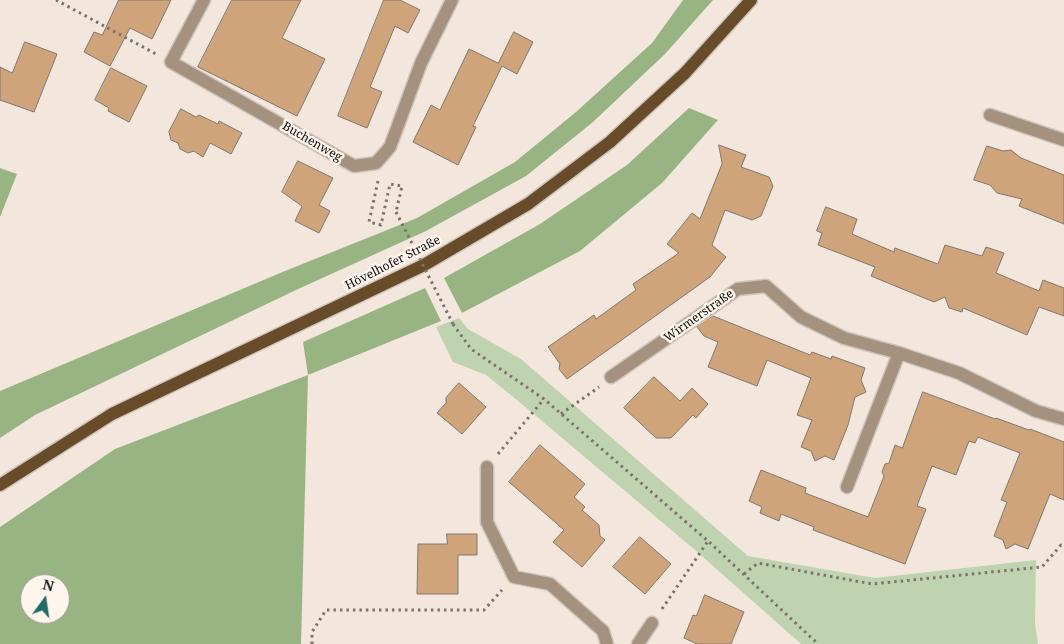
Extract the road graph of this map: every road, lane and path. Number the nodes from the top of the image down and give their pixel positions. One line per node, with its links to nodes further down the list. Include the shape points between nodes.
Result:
1 (56, 0): 5 (path)
2 (204, 0): 5 (street)
3 (452, 0): 8 (street, via 421,63 390,146)
4 (752, 0): 15 (main road, Hövelhofer Straße, via 685,73 624,130 528,204 424,265 112,414)
5 (172, 62): 8 (street, Buchenweg, via 354,166)
6 (990, 115): 7 (street)
7 (1064, 140)
8 (376, 163): 11 (path, bridge, via 380,174 369,222 380,224 390,184 402,186 396,212 453,324 471,349)
9 (899, 353): 10 (street, Wirmerstraße, via 844,338 801,317 766,286 738,289); 13 (street, Wirmerstraße, via 959,373 1036,411); 16 (street)
10 (611, 377): 12 (path)
11 (544, 399): 12 (path); 14 (path)
12 (561, 414): 17 (path)
13 (1064, 419)
14 (487, 467): 20 (street, via 487,522)
15 (0, 485)
16 (847, 487)
17 (708, 541): 19 (path); 21 (path)
18 (1064, 547): 19 (path, via 1061,545 1042,567 872,584 758,563)
19 (744, 574): 25 (path)
20 (514, 577): 22 (path, via 484,610 326,610 312,632); 23 (street, via 550,584 603,631)
21 (652, 623): 24 (street)
22 (312, 644)
23 (607, 644)
24 (638, 644)
25 (818, 644)

